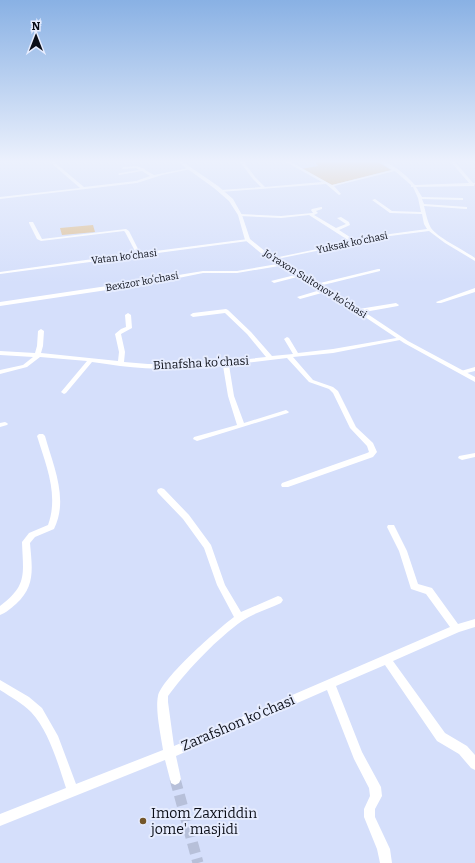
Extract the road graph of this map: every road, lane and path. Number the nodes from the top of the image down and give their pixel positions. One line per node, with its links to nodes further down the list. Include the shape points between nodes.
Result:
1 (232, 202): 9 (street)
2 (377, 202): 7 (street, via 392,213)
3 (421, 202): 4 (street)
4 (422, 206): 6 (street); 7 (street)
5 (321, 208): 8 (street, via 313,210 316,213)
6 (466, 208)
7 (423, 213): 13 (street)
8 (310, 214): 9 (street, via 281,217); 12 (street)
9 (240, 215): 14 (street)
10 (339, 218): 12 (street, via 348,224)
11 (31, 222): 16 (street, via 39,240 124,230 127,231)
12 (336, 230): 15 (street)
13 (430, 230): 15 (street, Yuksak koʻchasi); 18 (street)
14 (248, 240): 16 (street, Vatan koʻchasi); 17 (street, Joʻraxon Sultonov koʻchasi)
15 (355, 242): 17 (street, Yuksak koʻchasi)
16 (139, 255): 21 (street, Vatan koʻchasi)
17 (274, 259): 19 (street, Joʻraxon Sultonov koʻchasi)
18 (475, 260)
19 (283, 264): 22 (street, Joʻraxon Sultonov koʻchasi); 29 (street, Bexizor koʻchasi, via 238,272 194,273)
20 (378, 270): 24 (street)
21 (0, 273)
22 (302, 274): 23 (street); 24 (street, Joʻraxon Sultonov koʻchasi)
23 (274, 281)
24 (319, 284): 25 (street, Joʻraxon Sultonov koʻchasi)
25 (326, 290): 27 (street); 31 (street, Joʻraxon Sultonov koʻchasi)
26 (475, 290): 28 (street)
27 (300, 297)
28 (439, 302)
29 (0, 304)
30 (396, 305): 31 (street)
31 (359, 311): 35 (street, Joʻraxon Sultonov koʻchasi)
32 (128, 315): 42 (street, via 129,328 118,334 122,352)
33 (193, 315): 40 (street, via 226,311 249,332)
34 (41, 331): 38 (street)
35 (400, 338): 39 (street, Binafsha koʻchasi); 46 (street, Joʻraxon Sultonov koʻchasi)
36 (287, 339): 39 (street)
37 (0, 352): 38 (street, Binafsha koʻchasi)
38 (38, 355): 41 (street, Binafsha koʻchasi); 45 (street, via 25,366)
39 (293, 356): 40 (street, Binafsha koʻchasi); 55 (street, via 311,381 336,392 353,428 370,445 373,452 370,456)
40 (271, 358): 43 (street, Binafsha koʻchasi)
41 (90, 361): 42 (street, Binafsha koʻchasi); 48 (street)
42 (121, 364): 43 (street, Binafsha koʻchasi, via 174,367)
43 (226, 364): 50 (street, via 231,396)
44 (475, 369): 46 (street)
45 (0, 372)
46 (462, 372): 47 (street, Joʻraxon Sultonov koʻchasi)
47 (475, 380)
48 (64, 392)
49 (286, 412): 50 (street)
50 (241, 425): 52 (street)
51 (41, 436): 59 (street, via 57,491 58,505 51,527 32,535 26,542 27,580 22,592)
52 (196, 439)
53 (475, 455): 54 (street)
54 (462, 458)
55 (285, 485)
56 (161, 491): 60 (street, via 186,517 208,547 221,586)
57 (391, 527): 62 (street, via 403,551 414,586 429,591)
58 (278, 600): 60 (street)
59 (0, 611)
60 (239, 618): 66 (street, via 178,674 164,693 163,706)
61 (475, 623): 62 (street, Zarafshon koʻchasi)
62 (456, 629): 63 (street, Zarafshon koʻchasi)
63 (386, 660): 64 (street, Zarafshon koʻchasi); 67 (street, via 440,737 463,750)
64 (330, 683): 66 (street, Zarafshon koʻchasi); 71 (street, via 358,755 375,788 376,796 369,814 385,853)
65 (0, 685): 69 (street, via 22,698 37,711 54,740)
66 (170, 752): 68 (street); 69 (street, Zarafshon koʻchasi)
67 (475, 764)
68 (175, 779)
69 (73, 790): 70 (street, Zarafshon koʻchasi)
70 (0, 820)
71 (386, 863)

